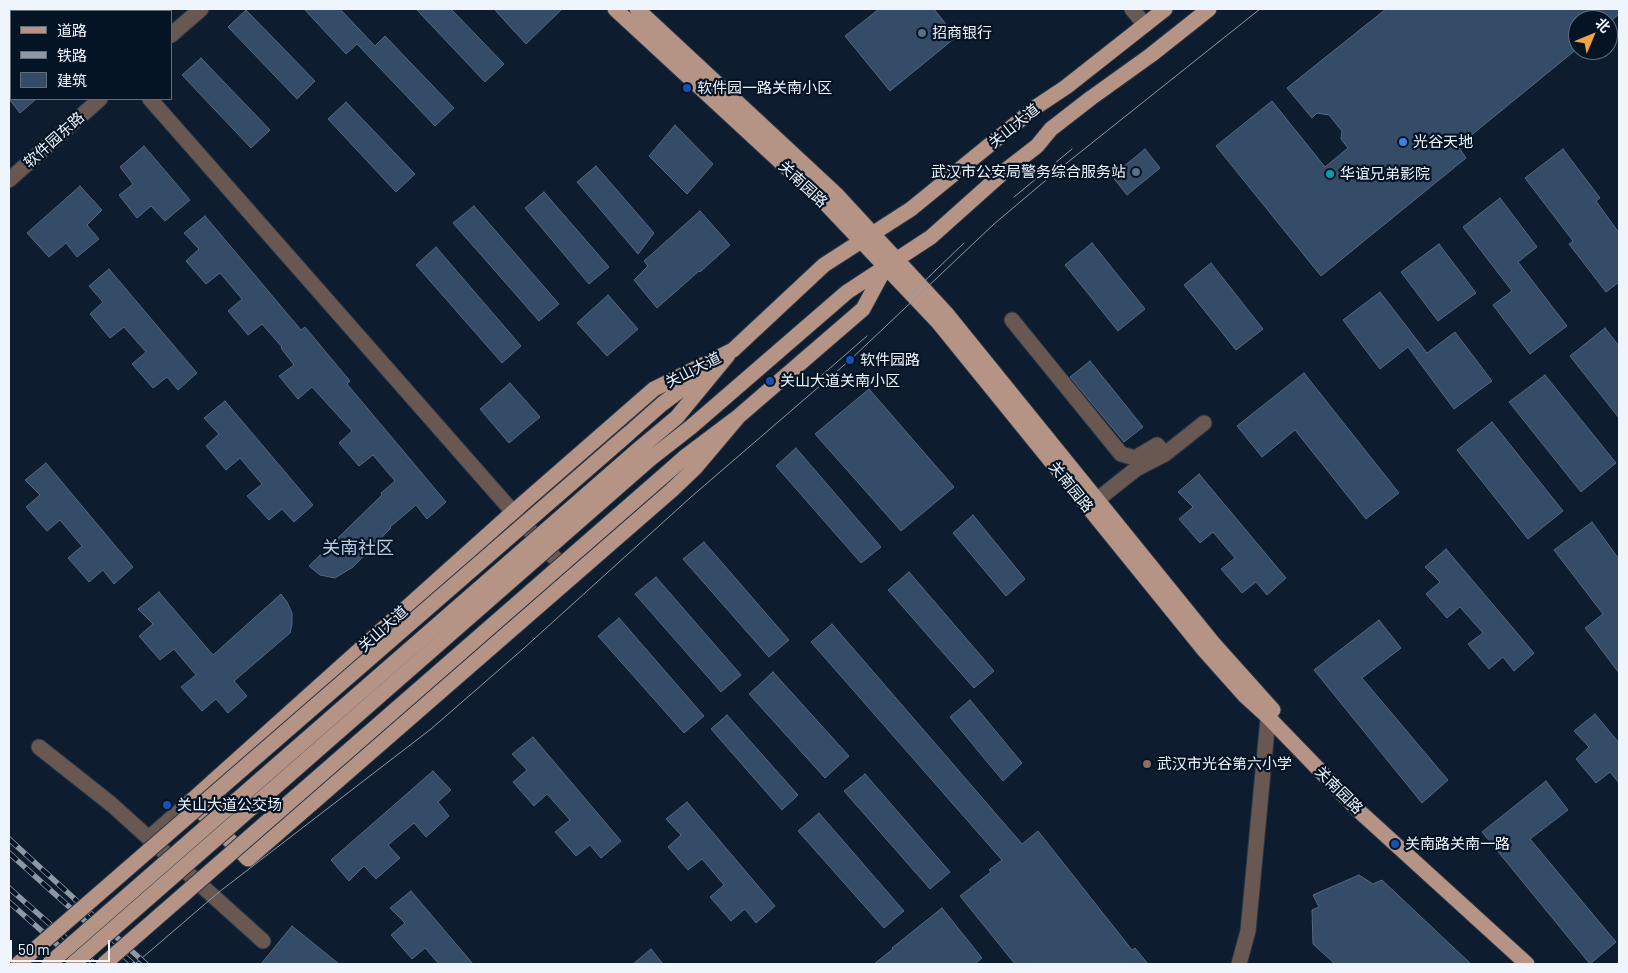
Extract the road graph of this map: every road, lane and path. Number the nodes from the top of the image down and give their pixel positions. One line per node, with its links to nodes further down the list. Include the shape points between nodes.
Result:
1 (201, 9): 8 (street)
2 (616, 9): 12 (main road, 关南园路)
3 (637, 9): 12 (main road, 关南园路, via 837,195)
4 (1132, 9): 7 (street)
5 (1165, 9): 7 (main road, 关山大道)
6 (1209, 9): 13 (main road, 关山大道, via 1052,129 1037,146 931,237)
7 (1145, 25): 12 (main road, 关山大道, via 1036,107 911,209)
8 (172, 34)
9 (99, 100): 11 (street, 软件园东路)
10 (151, 100): 21 (street)
11 (9, 180)
12 (867, 238): 13 (main road, 关南园路); 15 (main road, 关山大道, via 824,265)
13 (891, 263): 16 (main road, via 863,309); 18 (main road, 关山大道, via 847,292 691,427); 20 (main road, 关南园路)
14 (1012, 320): 19 (street, via 1121,454 1135,458 1157,445)
15 (732, 350): 18 (main road); 21 (main road, 关山大道, via 654,389); 28 (main road, bridge, via 662,404)
16 (740, 416): 22 (main road, via 673,489); 31 (main road, bridge, via 686,456)
17 (1204, 423): 19 (street)
18 (645, 453): 29 (main road, bridge); 30 (main road, bridge)
19 (1165, 454): 20 (street, via 1136,469)
20 (1092, 503): 23 (main road, 关南园路, via 1204,650 1245,696)
21 (513, 512): 22 (street); 25 (main road, 关山大道)
22 (572, 577): 25 (main road, via 248,859)
23 (1269, 712): 32 (street, via 1248,931); 33 (main road, 关南园路, via 1359,811); 34 (main road, 关南园路, via 1365,805)
24 (39, 746): 26 (street)
25 (191, 801): 26 (street)
26 (149, 838): 27 (street)
27 (263, 941)
28 (18, 964)
29 (49, 964)
30 (73, 964)
31 (104, 964)
32 (1239, 964)
33 (1528, 964)
34 (1540, 964)

